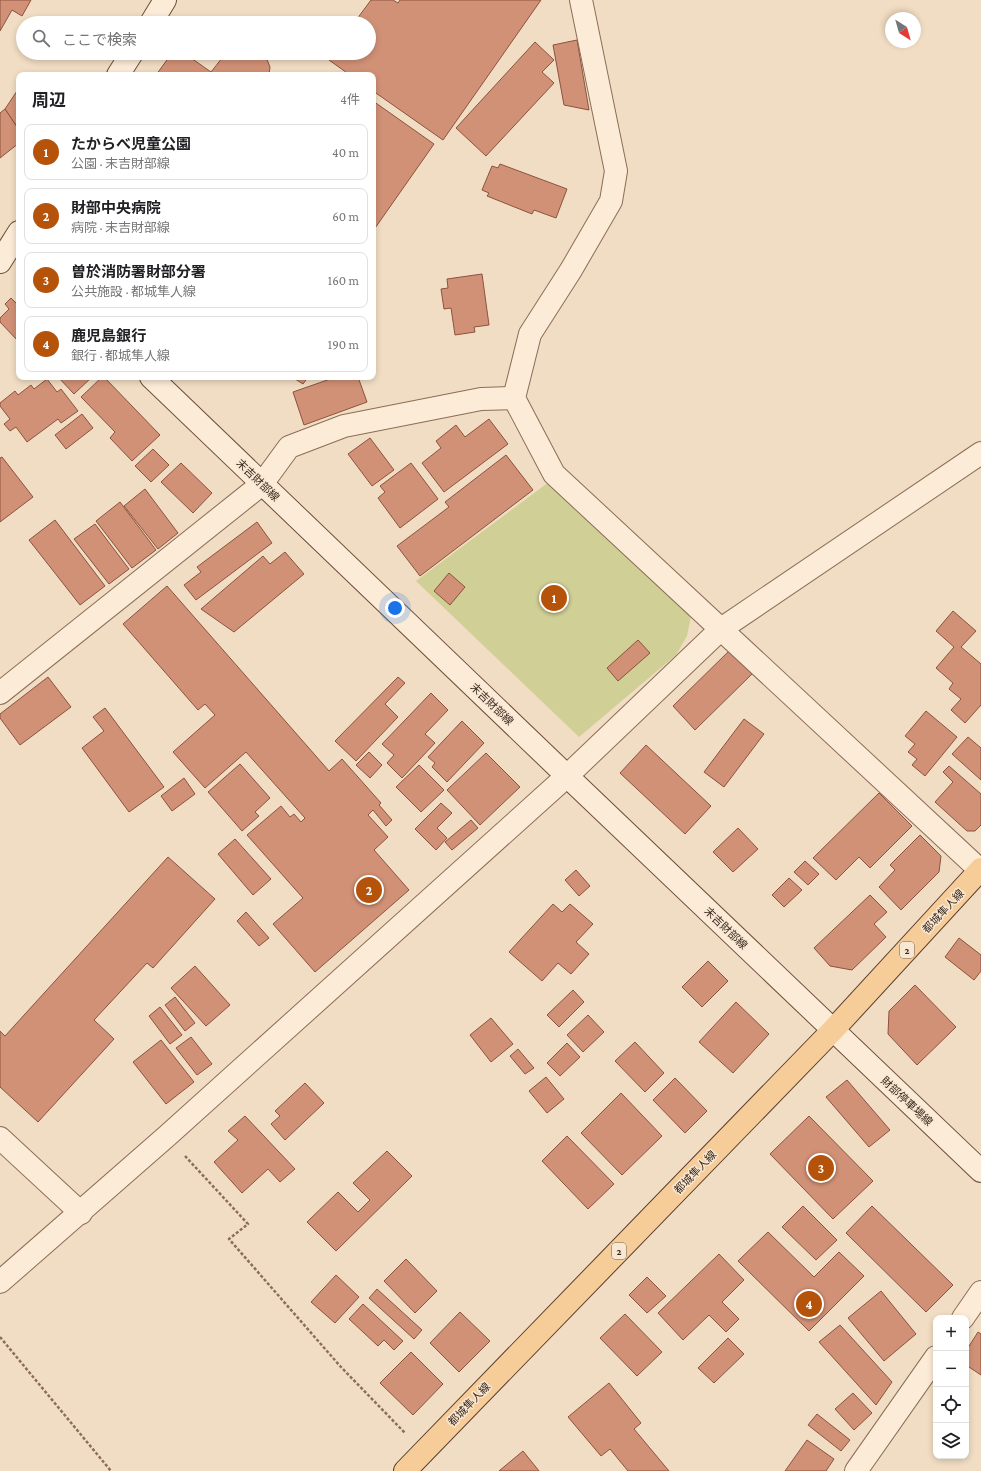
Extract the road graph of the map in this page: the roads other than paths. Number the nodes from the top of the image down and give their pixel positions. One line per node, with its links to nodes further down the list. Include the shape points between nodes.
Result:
1 (165, 0): 3 (street)
2 (581, 0): 9 (street, via 616,171 611,201 530,334)
3 (155, 16)
4 (128, 60): 5 (street)
5 (120, 72)
6 (12, 239): 7 (street)
7 (0, 262)
8 (154, 380): 11 (street, 末吉財部線)
9 (514, 398): 11 (street, via 481,399 344,426 289,447); 12 (street, via 554,474)
10 (981, 453): 12 (street)
11 (262, 484): 13 (street); 14 (street, 末吉財部線)
12 (722, 629): 14 (street); 15 (street)
13 (0, 693)
14 (567, 776): 16 (street, 末吉財部線); 19 (street)
15 (981, 870): 16 (main road, 都城隼人線 / 2)
16 (833, 1030): 18 (street, 財部停車場線); 24 (main road, 都城隼人線 / 2)
17 (0, 1138): 19 (street)
18 (981, 1171)
19 (81, 1213): 20 (street)
20 (0, 1282)
21 (981, 1292): 22 (street)
22 (965, 1315)
23 (933, 1361): 25 (street)
24 (405, 1471)
25 (856, 1471)

